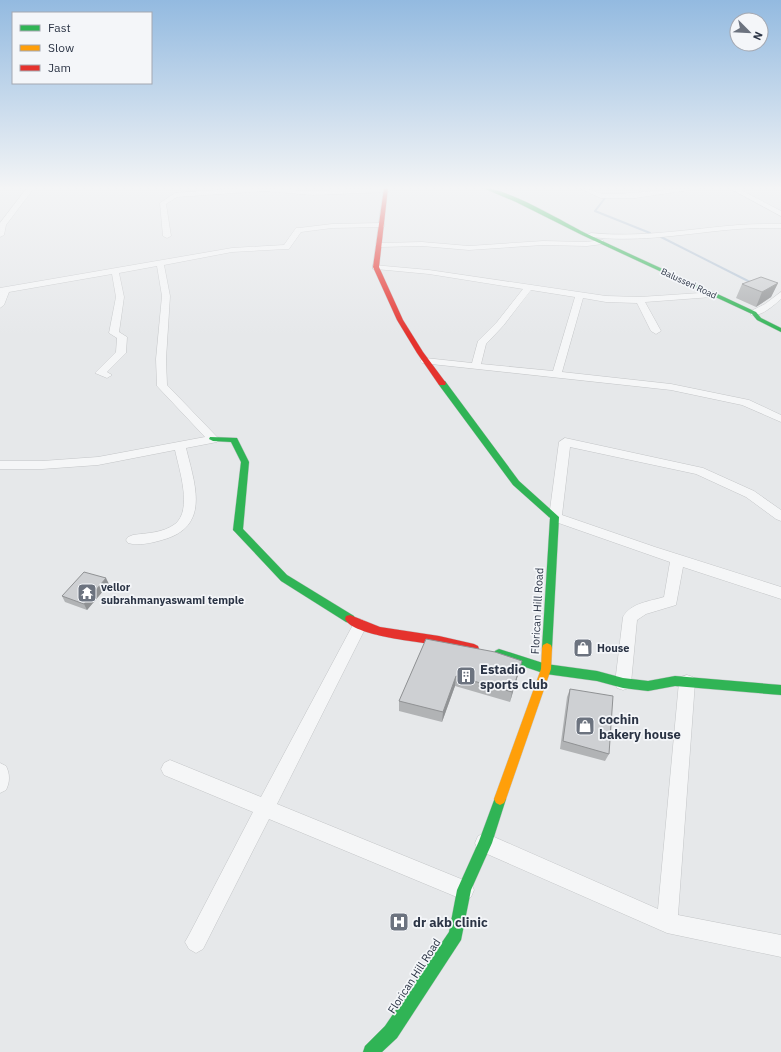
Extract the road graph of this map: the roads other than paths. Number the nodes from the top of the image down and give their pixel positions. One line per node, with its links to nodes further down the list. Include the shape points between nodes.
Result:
1 (294, 237): 8 (street, via 286,247 232,250)
2 (380, 237): 7 (street)
3 (590, 237): 6 (street, Balusseri Road)
4 (611, 237): 5 (street)
5 (632, 237)
6 (600, 242): 7 (street, via 469,248 422,244); 13 (street, Balusseri Road)
7 (379, 245): 9 (street)
8 (160, 262): 10 (street); 26 (street, via 166,296 161,359 162,386)
9 (376, 268): 11 (street, via 429,272); 21 (street, via 400,320)
10 (115, 271): 12 (street); 24 (street, via 120,296 114,333 122,337 121,353 100,373)
11 (528, 288): 15 (street); 22 (street, via 500,324 481,343)
12 (2, 291): 17 (street)
13 (712, 294): 16 (street); 18 (street, Balusseri Road)
14 (781, 295): 18 (street)
15 (579, 296): 16 (street, via 606,300); 23 (street)
16 (640, 300): 20 (street)
17 (0, 305)
18 (754, 313): 19 (street, Balusseri Road, via 759,319)
19 (781, 330)
20 (656, 331)
21 (425, 361): 22 (street); 30 (street, via 516,483)
22 (476, 366): 23 (street)
23 (557, 374): 25 (street, via 671,387 745,402)
24 (107, 375)
25 (781, 419)
26 (213, 439): 27 (street); 34 (street, via 234,440 245,462 238,530 284,578)
27 (180, 445): 28 (street, via 98,462); 31 (street, via 191,504 189,515 180,527 166,534)
28 (0, 464)
29 (781, 516): 30 (street, via 750,494 699,471 565,442)
30 (555, 517): 32 (street); 35 (street, Florican Hill Road)
31 (132, 540)
32 (677, 559): 33 (street); 36 (street, via 671,601 642,609 630,617)
33 (781, 593)
34 (360, 625): 35 (street, via 405,637 436,640 489,651); 42 (street)
35 (546, 669): 36 (street); 43 (street, Florican Hill Road)
36 (623, 682): 37 (street, via 648,686 675,681)
37 (688, 682): 38 (street); 45 (street)
38 (781, 690)
39 (170, 769): 42 (street)
40 (0, 772): 41 (street)
41 (0, 784)
42 (265, 809): 44 (street); 46 (street)
43 (485, 843): 44 (street, Florican Hill Road); 45 (street)
44 (464, 890): 48 (street, Florican Hill Road, via 456,935 391,1032)
45 (667, 923): 47 (street)
46 (196, 942)
47 (781, 946)
48 (371, 1052)

